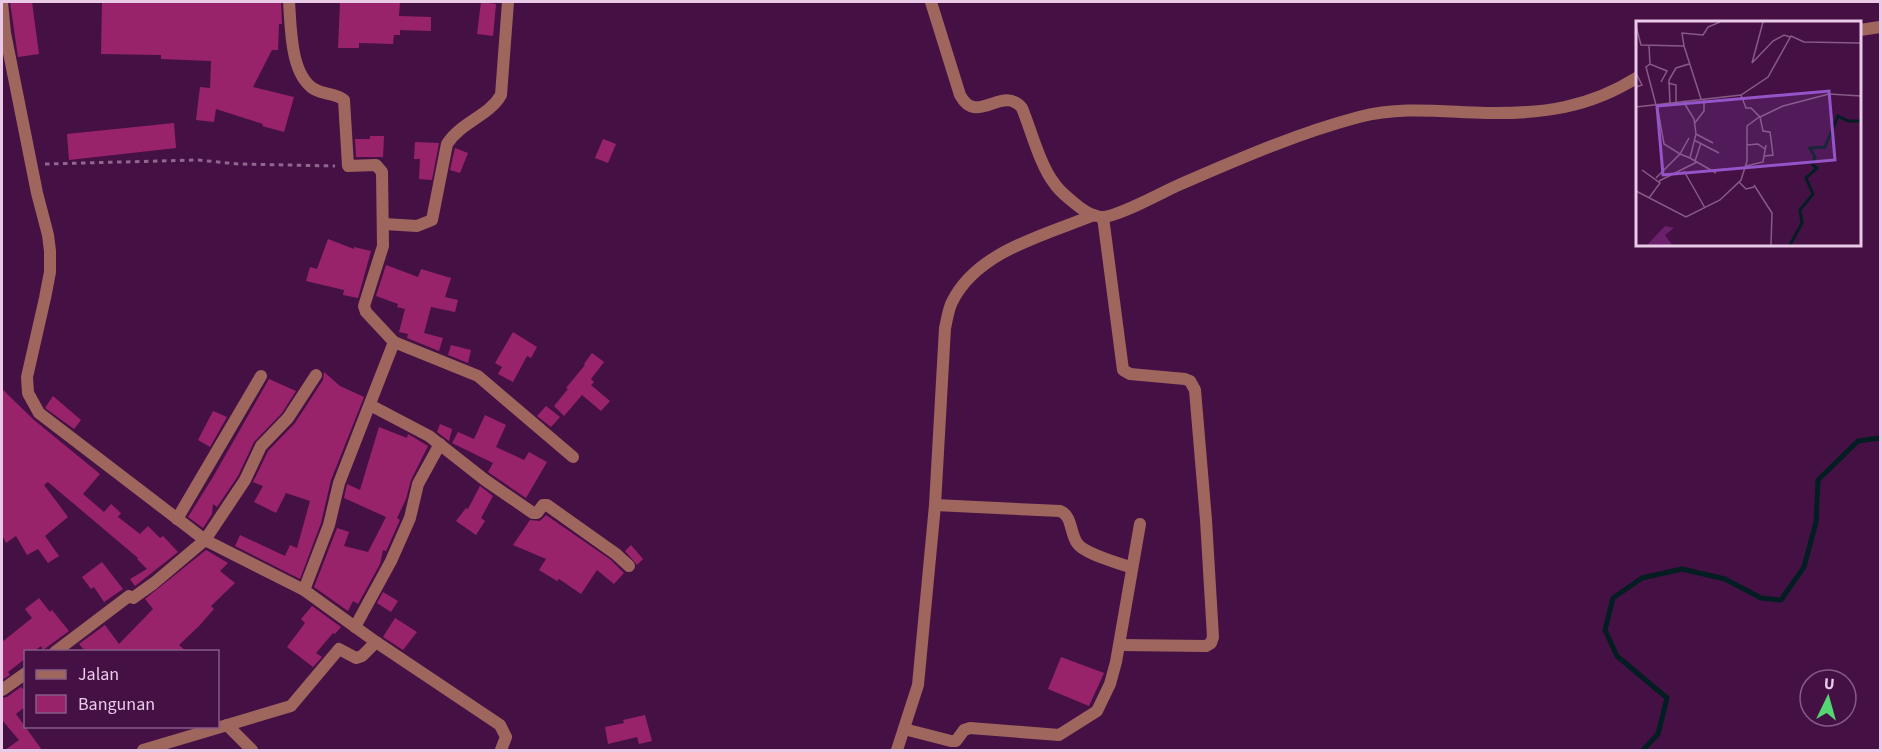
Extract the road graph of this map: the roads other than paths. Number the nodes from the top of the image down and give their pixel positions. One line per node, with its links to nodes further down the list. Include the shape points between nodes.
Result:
1 (2, 2): 17 (street, via 50,251 50,272 27,376 28,393 39,413)
2 (289, 2): 9 (street, via 301,75 316,90 344,100 348,166 376,165 382,170)
3 (508, 2): 9 (street, via 498,102 452,135 432,220 417,226)
4 (931, 2): 8 (street, via 964,104 978,108 1007,99 1019,104 1052,182 1077,205)
5 (1881, 27): 6 (street)
6 (1861, 30)
7 (1636, 78): 8 (street, via 1592,101 1552,110 1408,110 1361,116 1280,143 1118,213)
8 (1099, 216): 16 (street, via 1002,252 974,273 952,303 945,328); 25 (street, via 1124,370 1130,374 1185,379 1195,390 1213,638 1206,646)
9 (384, 224): 10 (street, via 382,251 364,306)
10 (394, 342): 13 (street); 15 (street, via 478,376)
11 (316, 375): 19 (street, via 288,418 261,446)
12 (261, 376): 17 (street)
13 (370, 405): 14 (street); 22 (street)
14 (440, 444): 20 (street, via 533,513 546,505); 23 (street, via 418,484 410,518 391,561)
15 (573, 457)
16 (935, 505): 21 (street, via 1060,511 1067,515 1080,546); 32 (street, via 918,685)
17 (177, 519): 19 (street)
18 (1140, 524): 21 (street)
19 (205, 540): 22 (street); 26 (street, via 154,583 133,598 129,596)
20 (629, 566)
21 (1132, 568): 25 (street)
22 (304, 590): 23 (street)
23 (355, 627): 24 (street)
24 (376, 642): 29 (street, via 356,658 339,649 291,706); 35 (street, via 500,724 506,736)
25 (1119, 645): 32 (street, via 1110,684 1097,711 1059,735 970,728 951,741)
26 (56, 650)
27 (24, 674): 28 (street)
28 (2, 690)
29 (227, 725): 30 (street); 34 (street)
30 (219, 727)
31 (217, 728): 33 (street)
32 (904, 729): 36 (street)
33 (143, 750)
34 (252, 750)
35 (501, 750)
36 (897, 750)

